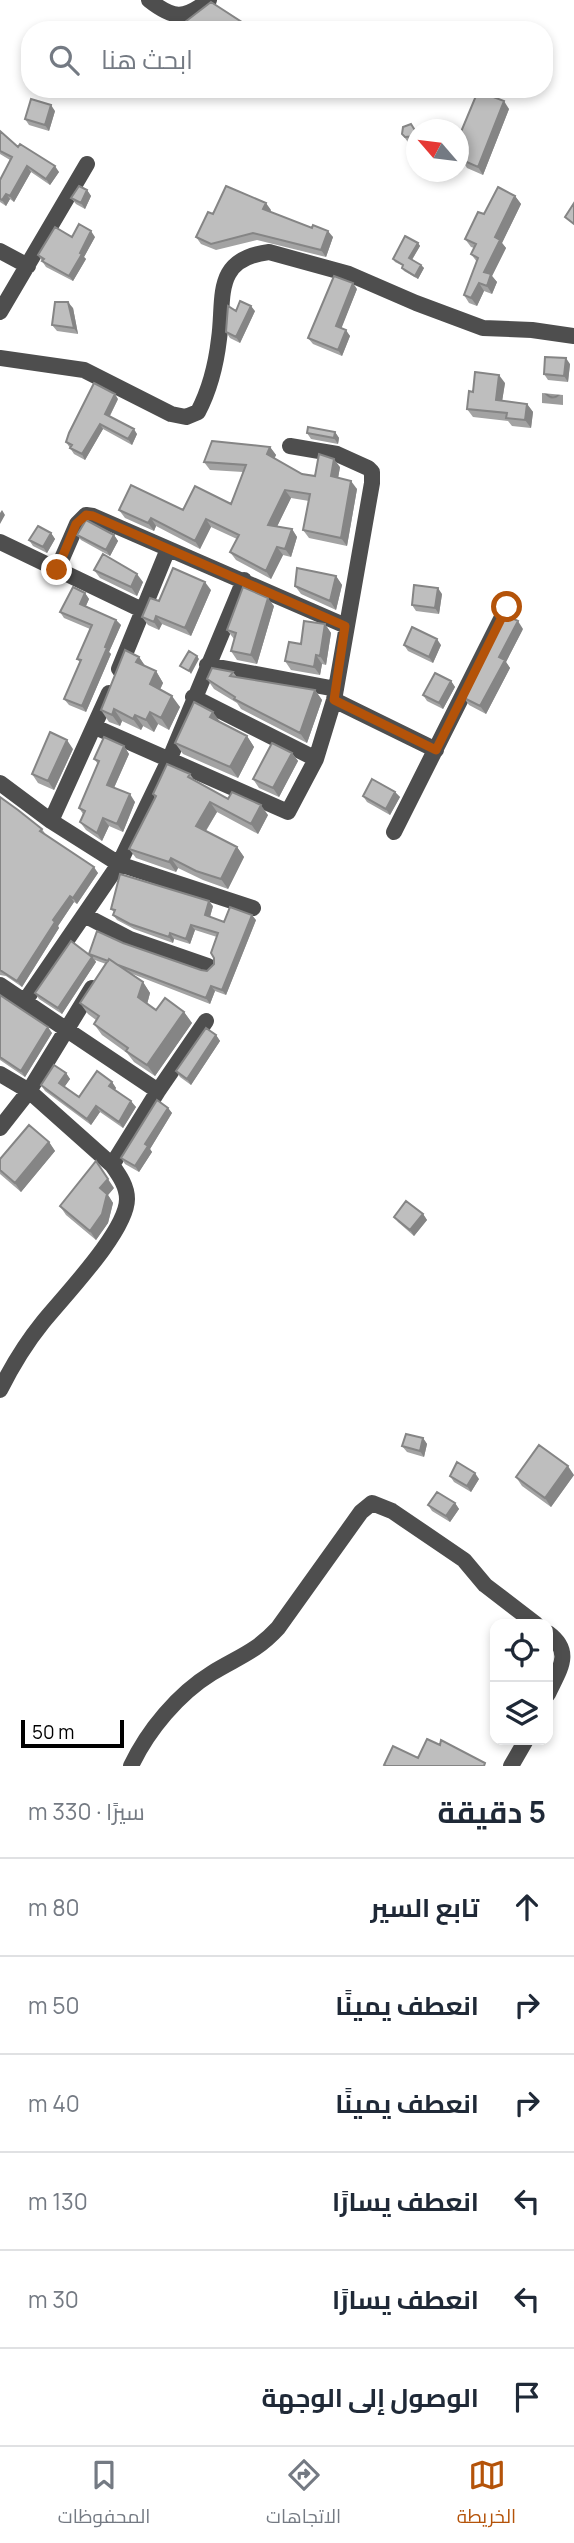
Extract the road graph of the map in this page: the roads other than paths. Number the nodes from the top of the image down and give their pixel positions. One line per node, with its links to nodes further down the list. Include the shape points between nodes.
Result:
1 (149, 0): 2 (street, via 174,16)
2 (209, 0)
3 (87, 164): 5 (street)
4 (0, 251): 5 (street)
5 (27, 266): 6 (street)
6 (0, 312)
7 (574, 336): 8 (street, via 483,328 349,274 269,252 239,261 225,280 215,367 198,412 186,417 171,414 84,370)
8 (0, 358)
9 (290, 446): 16 (street, via 337,454 372,472)
10 (0, 542): 12 (street)
11 (168, 549): 12 (street, via 86,515 76,524); 13 (street); 15 (street)
12 (57, 570): 15 (street)
13 (244, 580): 16 (street); 17 (street)
14 (507, 607): 21 (street)
15 (142, 610): 20 (street)
16 (345, 626): 18 (street)
17 (207, 665): 18 (street); 19 (street)
18 (335, 695): 21 (street); 23 (street)
19 (193, 697): 22 (street); 23 (street)
20 (95, 727): 22 (street); 25 (street)
21 (436, 750): 26 (street)
22 (170, 758): 23 (street, via 289,812); 27 (street)
23 (316, 759)
24 (2, 787): 25 (street)
25 (51, 821): 27 (street)
26 (394, 832)
27 (119, 864): 28 (street); 29 (street)
28 (253, 908)
29 (84, 915): 30 (street, via 130,939); 33 (street)
30 (208, 966)
31 (98, 977): 35 (street)
32 (0, 985): 33 (street)
33 (24, 1001): 35 (street)
34 (206, 1021): 38 (street)
35 (66, 1030): 37 (street); 38 (street)
36 (0, 1074): 37 (street)
37 (29, 1091): 39 (street); 40 (street)
38 (158, 1091): 40 (street)
39 (0, 1128)
40 (112, 1165): 41 (street, via 127,1197 124,1215 83,1276 43,1322)
41 (0, 1390)
42 (529, 1619): 46 (street, via 485,1585 464,1560 392,1511 372,1503 264,1644 210,1674 181,1699 160,1720)
43 (553, 1638): 44 (street, via 563,1655)
44 (553, 1681)
45 (523, 1745): 47 (street)
46 (131, 1766)
47 (511, 1766)

